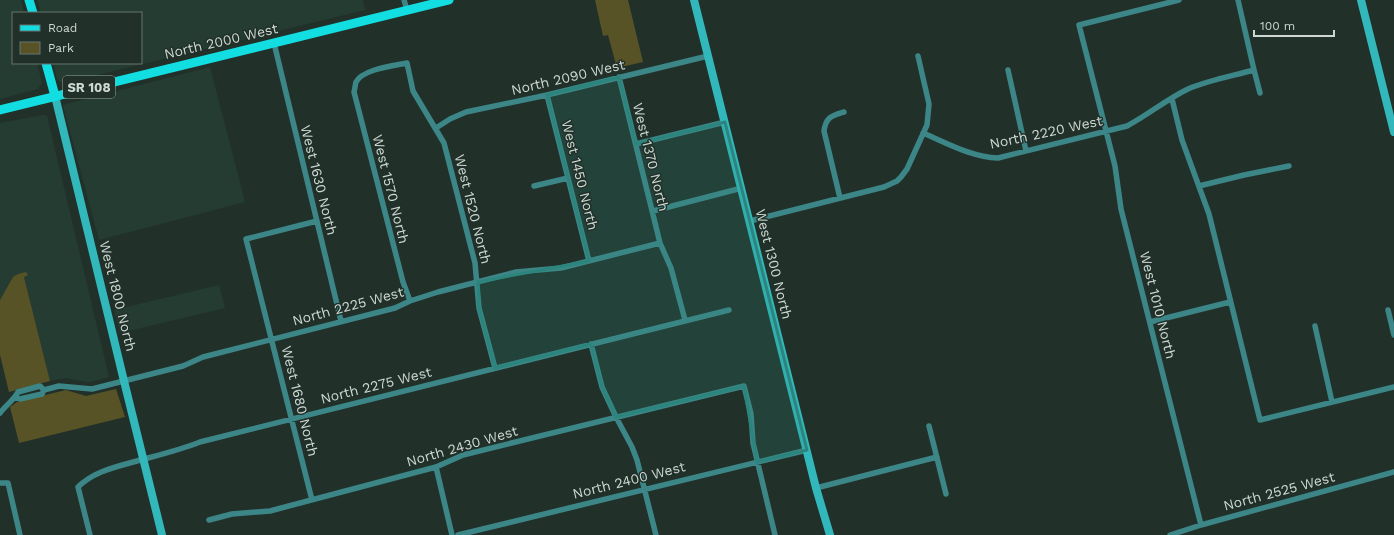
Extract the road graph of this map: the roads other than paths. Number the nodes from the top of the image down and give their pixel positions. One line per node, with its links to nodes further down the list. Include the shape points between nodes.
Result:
1 (29, 0): 9 (main road)
2 (404, 0): 8 (street)
3 (449, 0): 8 (main road, North 2000 West / SR 108)
4 (694, 0): 11 (street, West 1300 North)
5 (1180, 0): 26 (street, West 1010 North, via 1079,25)
6 (1238, 0): 15 (street)
7 (1361, 0): 27 (street)
8 (407, 10): 10 (main road, North 2000 West / SR 108)
9 (32, 12)
10 (274, 43): 19 (main road, North 2000 West / SR 108); 38 (street, West 1630 North)
11 (708, 56): 16 (street, North 2090 West); 24 (street, West 1300 North)
12 (918, 56): 28 (street, via 929,104 927,125)
13 (46, 64): 19 (main road, West 1800 North)
14 (1008, 70): 30 (street)
15 (1254, 70): 18 (street); 21 (street, North 2220 West, via 1200,85)
16 (619, 78): 20 (street, North 2090 West); 29 (street, West 1370 North)
17 (356, 83): 25 (street, West 1520 North, via 362,75 371,71 407,63 413,91); 43 (street, West 1570 North, via 354,92)
18 (1260, 93)
19 (55, 96): 22 (main road, North 2000 West / SR 108); 55 (street, West 1800 North)
20 (547, 96): 25 (street, North 2090 West, via 466,112); 32 (street, West 1450 North)
21 (1172, 99): 26 (street, North 2220 West, via 1127,126); 34 (street, via 1182,140)
22 (0, 110)
23 (844, 112): 36 (street, via 830,117 825,122 824,131)
24 (725, 122): 29 (street); 35 (street, West 1300 North)
25 (436, 128): 42 (street, West 1520 North, via 444,143)
26 (1106, 132): 30 (street, North 2220 West); 49 (street, West 1010 North, via 1115,166 1121,209)
27 (1394, 132)
28 (923, 133): 30 (street, North 2220 West, via 986,158 998,158); 36 (street, via 907,169 897,181 884,187)
29 (636, 144): 37 (street, West 1370 North)
30 (1026, 151)
31 (1289, 166): 34 (street)
32 (568, 178): 33 (street); 41 (street, West 1450 North)
33 (534, 186)
34 (1199, 186): 44 (street, via 1209,214)
35 (742, 188): 37 (street); 39 (street, West 1300 North)
36 (840, 198): 39 (street)
37 (653, 211): 40 (street, West 1370 North)
38 (317, 221): 48 (street, West 1630 North); 52 (street, West 1680 North, via 246,239)
39 (750, 221): 62 (street, West 1300 North)
40 (660, 243): 41 (street, North 2225 West); 47 (street, West 1370 North, via 671,268)
41 (589, 261): 42 (street, North 2225 West, via 561,268 516,272)
42 (478, 282): 43 (street, North 2225 West); 54 (street, West 1520 North, via 479,308)
43 (410, 301): 48 (street, North 2225 West, via 395,308)
44 (1230, 302): 49 (street); 57 (street, via 1260,420)
45 (729, 310): 47 (street, North 2275 West)
46 (1388, 310): 51 (street)
47 (685, 320): 53 (street, North 2275 West)
48 (341, 322): 52 (street, North 2225 West)
49 (1150, 322): 74 (street, West 1010 North)
50 (1315, 326): 57 (street)
51 (1394, 335)
52 (271, 339): 55 (street, North 2225 West); 60 (street, West 1680 North)
53 (591, 344): 54 (street, North 2275 West); 59 (street, via 602,387)
54 (495, 368): 60 (street, North 2275 West)
55 (124, 381): 58 (street, North 2225 West, via 92,389 59,386 44,390 40,386 18,392); 64 (street, West 1800 North)
56 (1394, 387): 57 (street)
57 (1332, 402)
58 (0, 413)
59 (616, 417): 65 (street, North 2430 West, via 744,386 751,414 752,443); 66 (street, North 2430 West, via 463,455); 70 (street, via 632,447)
60 (292, 419): 64 (street, North 2275 West); 72 (street, West 1680 North)
61 (929, 426): 63 (street)
62 (807, 450): 65 (street, North 2400 West); 69 (street, West 1300 North)
63 (937, 457): 69 (street); 71 (street)
64 (143, 459): 76 (street, North 2275 West, via 97,474 78,487); 77 (street, West 1800 North)
65 (758, 462): 70 (street, North 2400 West); 81 (street)
66 (436, 467): 72 (street, North 2430 West); 78 (street)
67 (1394, 472): 74 (street, North 2525 West)
68 (0, 483): 75 (street, via 8,483)
69 (816, 488): 82 (street, West 1300 North)
70 (645, 489): 79 (street, North 2400 West); 80 (street)
71 (946, 494)
72 (312, 500): 73 (street, North 2430 West, via 270,511 232,514)
73 (209, 520)
74 (1201, 525): 83 (street, North 2525 West)
75 (20, 535)
76 (90, 535)
77 (162, 535)
78 (452, 535)
79 (458, 535)
80 (656, 535)
81 (775, 535)
82 (830, 535)
83 (1170, 535)

